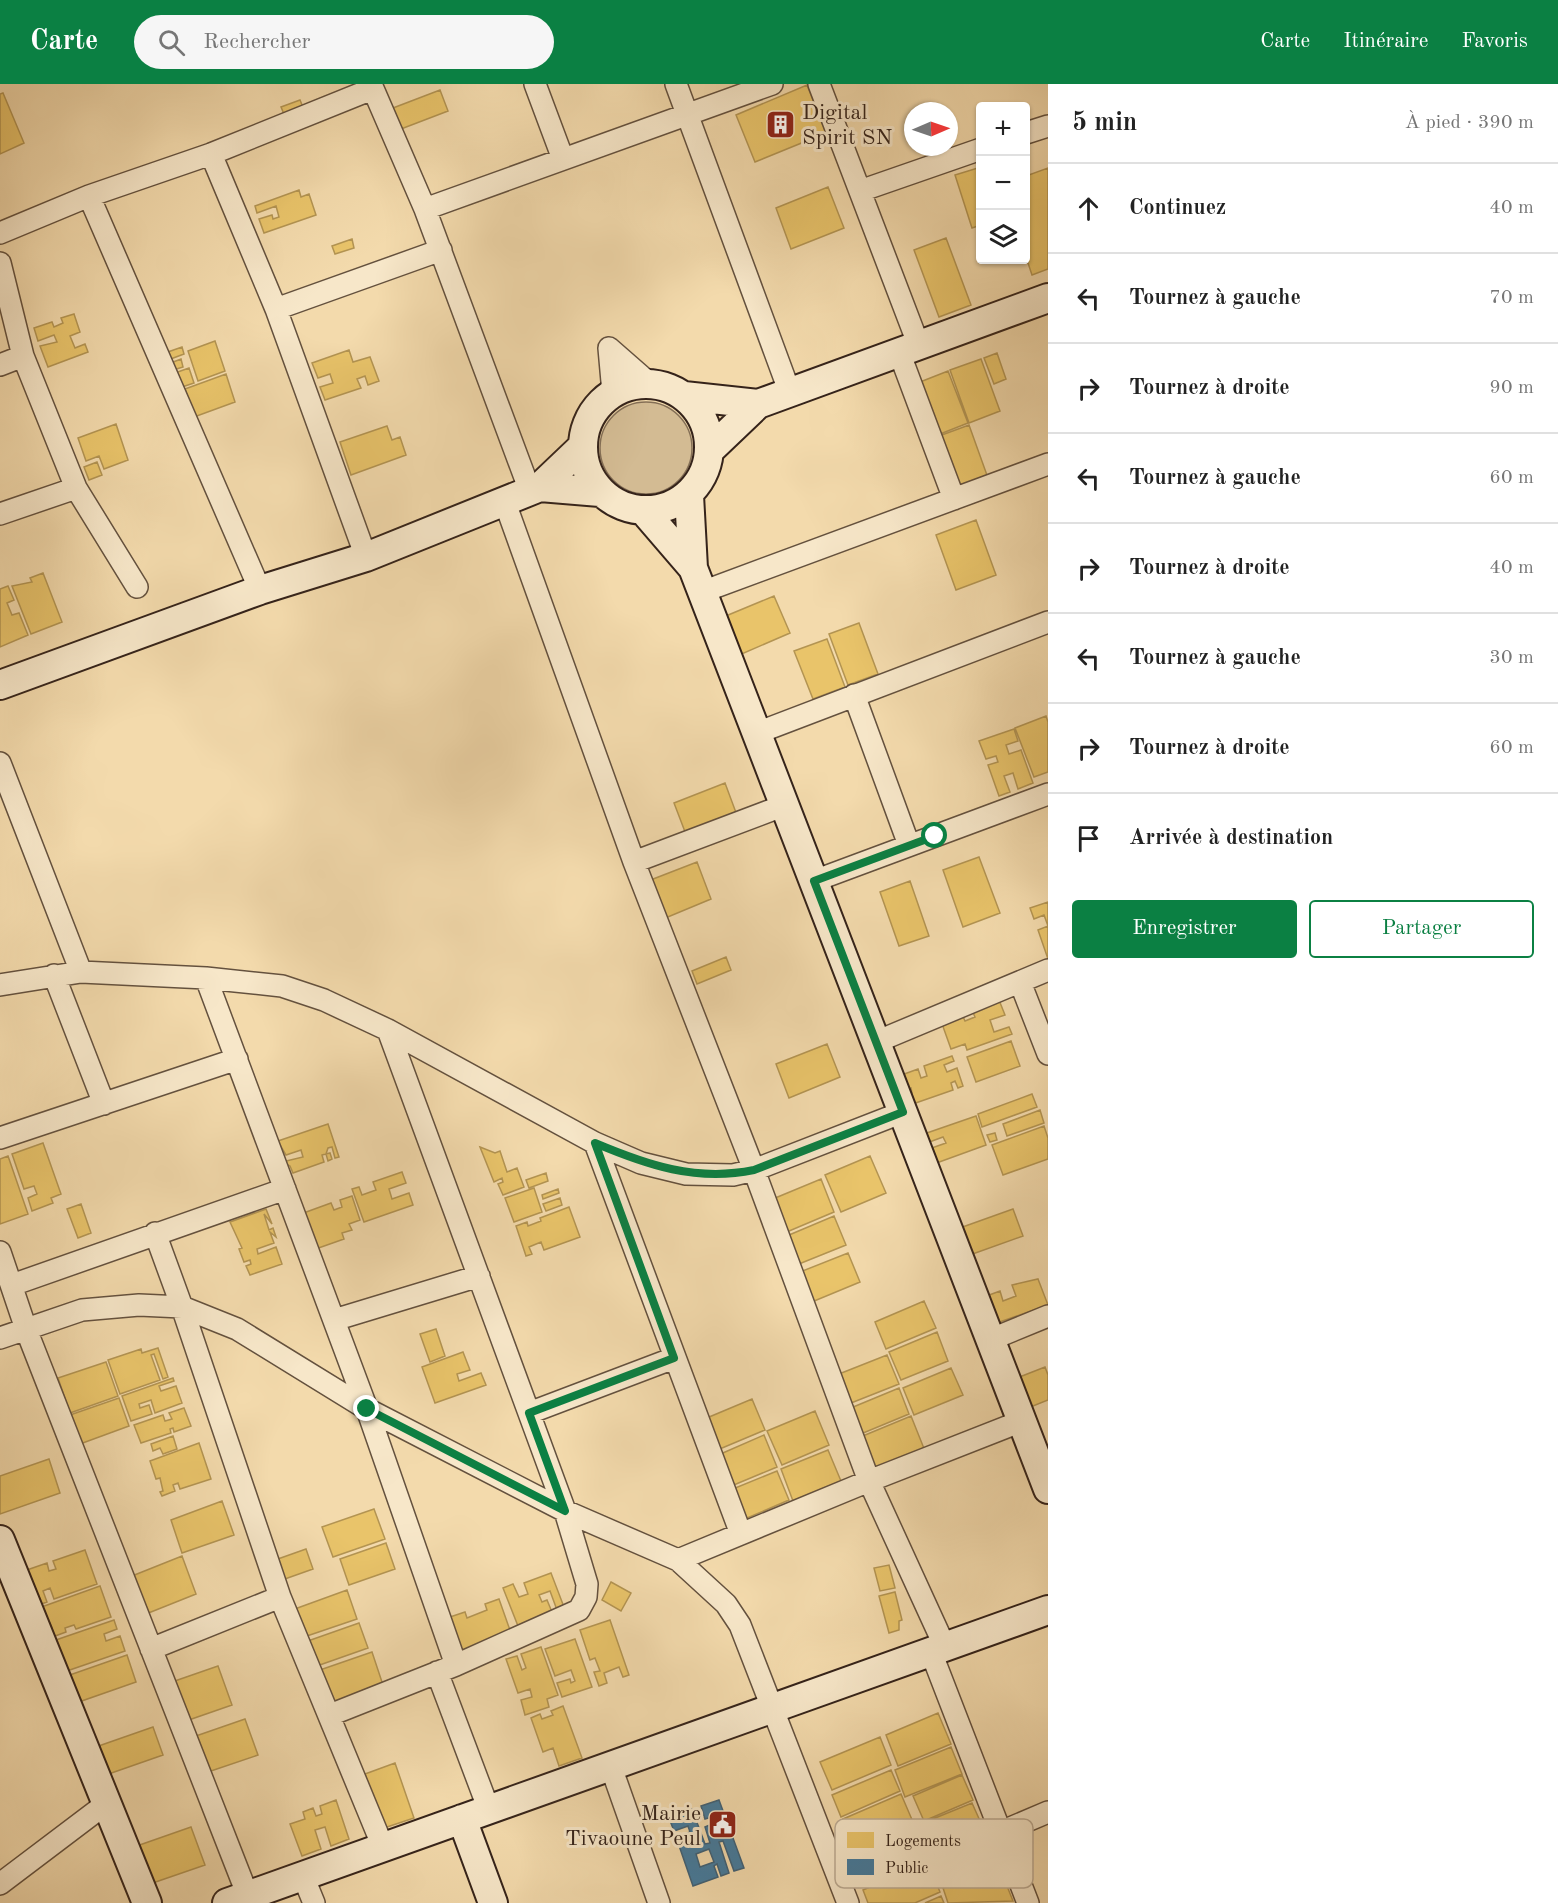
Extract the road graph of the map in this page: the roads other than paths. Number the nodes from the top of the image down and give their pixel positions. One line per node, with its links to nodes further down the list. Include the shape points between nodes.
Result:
1 (535, 84): 11 (street)
2 (676, 84): 6 (street)
3 (772, 84): 6 (street)
4 (819, 84): 12 (street)
5 (371, 87): 10 (street); 14 (street)
6 (687, 114): 11 (street); 25 (street)
7 (1048, 126): 8 (street)
8 (1030, 133)
9 (976, 151): 12 (street)
10 (211, 154): 13 (street); 19 (street)
11 (563, 159): 14 (street)
12 (860, 191): 20 (street)
13 (89, 196): 15 (street); 41 (street)
14 (425, 208): 16 (street)
15 (0, 233)
16 (441, 250): 19 (street); 33 (street)
17 (0, 263): 21 (street)
18 (1048, 298): 20 (street)
19 (276, 309): 38 (street)
20 (909, 349): 25 (street); 35 (street)
21 (24, 356): 22 (street); 31 (street)
22 (0, 365)
23 (649, 383): 24 (street, via 630,385); 24 (street, via 609,348); 26 (street)
24 (613, 393): 28 (street, via 596,407 586,426)
25 (790, 393): 27 (street)
26 (684, 396): 27 (street); 29 (street, via 699,411 708,429)
27 (758, 404): 29 (street)
28 (582, 447): 32 (street, via 587,471); 33 (street)
29 (710, 450): 34 (street, via 704,475)
30 (1048, 464): 35 (street)
31 (75, 488): 37 (street); 40 (street)
32 (600, 492): 33 (street); 36 (street, via 620,506)
33 (525, 493): 38 (street); 50 (street)
34 (689, 495): 36 (street, via 668,507); 39 (street)
35 (954, 499): 39 (street)
36 (644, 511): 39 (street)
37 (0, 514)
38 (366, 557): 41 (street)
39 (698, 580): 45 (street)
40 (137, 587)
41 (260, 590): 43 (street)
42 (1048, 622): 44 (street)
43 (0, 685)
44 (854, 695): 45 (street); 49 (street)
45 (757, 733): 48 (street)
46 (0, 763): 53 (street)
47 (1048, 794): 49 (street)
48 (785, 805): 50 (street); 51 (street)
49 (909, 845): 51 (street)
50 (634, 862): 66 (street)
51 (814, 881): 59 (street)
52 (1048, 970): 56 (street)
53 (81, 972): 54 (street); 55 (street)
54 (54, 975): 57 (street); 62 (street)
55 (206, 978): 58 (street, via 282,986 324,1000); 61 (street)
56 (1020, 982): 59 (street); 60 (street)
57 (0, 985)
58 (388, 1030): 65 (street); 70 (street)
59 (876, 1042): 63 (street)
60 (1048, 1054)
61 (237, 1059): 62 (street); 67 (street)
62 (104, 1104): 64 (street)
63 (903, 1112): 66 (street); 77 (street)
64 (0, 1138)
65 (595, 1143): 66 (street, via 641,1163 686,1174 733,1175); 78 (street)
66 (754, 1170): 82 (street)
67 (285, 1189): 68 (street); 74 (street)
68 (154, 1233): 71 (street); 72 (street)
69 (0, 1252): 71 (street)
70 (478, 1276): 74 (street); 80 (street)
71 (12, 1285): 75 (street)
72 (182, 1306): 75 (street, via 82,1310); 79 (street, via 237,1329); 88 (street)
73 (1048, 1316): 77 (street)
74 (334, 1320): 79 (street)
75 (26, 1329): 76 (street); 90 (street)
76 (0, 1338)
77 (992, 1339): 81 (street)
78 (674, 1358): 80 (street); 85 (street)
79 (367, 1409): 84 (street); 92 (street)
80 (529, 1413): 84 (street)
81 (1034, 1436): 82 (street); 83 (street)
82 (869, 1481): 85 (street); 91 (street)
83 (1048, 1489)
84 (565, 1511): 87 (street); 92 (street, via 586,1584 586,1597 579,1610)
85 (741, 1534): 87 (street)
86 (0, 1540): 96 (street)
87 (678, 1560): 93 (street, via 726,1604 740,1625)
88 (280, 1597): 90 (street); 94 (street)
89 (1048, 1610): 91 (street)
90 (151, 1649): 108 (street)
91 (938, 1650): 93 (street); 100 (street)
92 (446, 1668): 94 (street); 97 (street)
93 (773, 1708): 95 (street); 103 (street)
94 (330, 1715): 102 (street)
95 (611, 1767): 97 (street); 112 (street)
96 (107, 1803): 105 (street); 109 (street)
97 (489, 1810): 99 (street)
98 (1048, 1812): 101 (street)
99 (462, 1819): 102 (street); 111 (street)
100 (996, 1819)
101 (1032, 1819)
102 (383, 1847): 104 (street)
103 (835, 1874)
104 (303, 1876): 108 (street); 110 (street)
105 (0, 1884)
106 (840, 1888): 113 (street)
107 (1022, 1888): 114 (street)
108 (237, 1899)
109 (147, 1903)
110 (314, 1903)
111 (493, 1903)
112 (659, 1903)
113 (846, 1903)
114 (1028, 1903)

